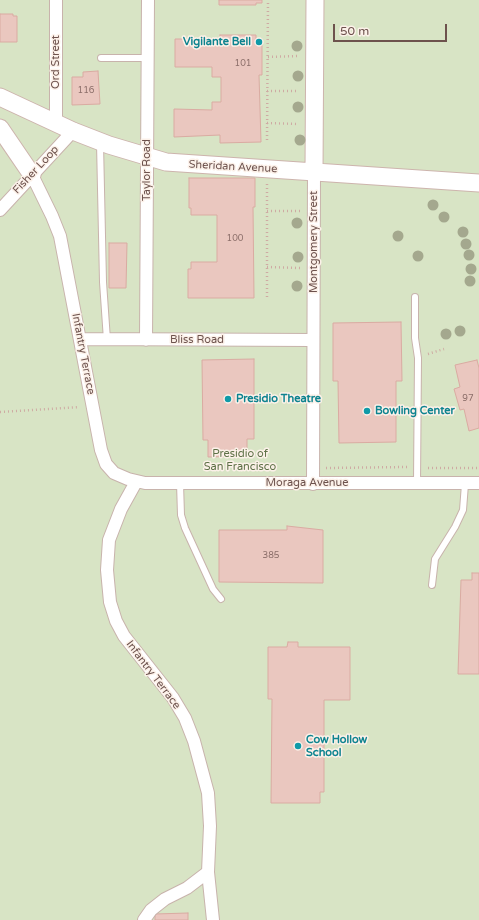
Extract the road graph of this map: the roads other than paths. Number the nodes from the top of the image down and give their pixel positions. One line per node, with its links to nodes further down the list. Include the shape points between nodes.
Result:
1 (56, 0): 7 (street, Ord Street)
2 (148, 0): 5 (street, Taylor Road)
3 (315, 0): 12 (street, Montgomery Street)
4 (101, 58): 5 (lane)
5 (147, 58): 11 (street, Taylor Road)
6 (0, 99): 7 (street, Sheridan Avenue)
7 (56, 123): 9 (street, Sheridan Avenue)
8 (0, 128): 13 (street)
9 (73, 131): 10 (street, Sheridan Avenue); 13 (street, Fisher Loop)
10 (100, 142): 11 (street, Sheridan Avenue); 18 (lane)
11 (148, 158): 12 (street, Sheridan Avenue, via 182,164); 19 (street, Taylor Road)
12 (314, 172): 14 (street, Sheridan Avenue); 20 (street, Montgomery Street, via 317,255 313,268 317,296)
13 (32, 175): 15 (street, Fisher Loop); 17 (street, Infantry Terrace, via 60,236)
14 (479, 183)
15 (0, 210)
16 (415, 297): 23 (lane, via 414,338 418,358)
17 (80, 339): 18 (street, Bliss Road); 21 (street, Infantry Terrace, via 101,450 106,464 114,473)
18 (107, 340): 19 (street, Bliss Road)
19 (146, 340): 20 (street, Bliss Road)
20 (313, 340): 25 (street, Montgomery Street)
21 (136, 482): 22 (street, Moraga Avenue); 29 (street, Infantry Terrace, via 121,509 109,540 106,570 110,602 124,636 173,698 185,718 194,741 208,794)
22 (180, 483): 25 (street, Moraga Avenue); 28 (lane, via 181,515 185,528 213,589)
23 (417, 483): 25 (street, Moraga Avenue); 26 (street, Moraga Avenue)
24 (479, 483): 26 (street, Moraga Avenue)
25 (313, 484)
26 (465, 484): 27 (lane, via 463,510 435,559)
27 (432, 585)
28 (221, 599)
29 (208, 872): 30 (street, via 188,888 164,898); 31 (street, Infantry Terrace)
30 (144, 920)
31 (213, 920)

